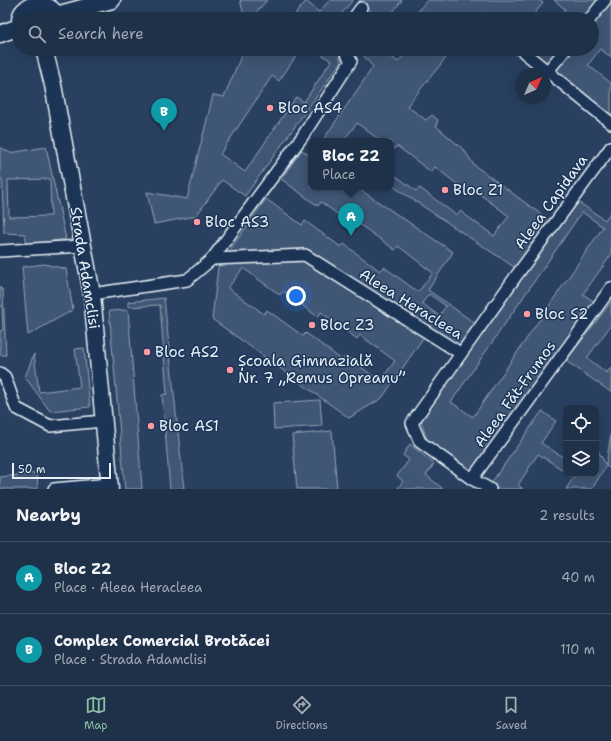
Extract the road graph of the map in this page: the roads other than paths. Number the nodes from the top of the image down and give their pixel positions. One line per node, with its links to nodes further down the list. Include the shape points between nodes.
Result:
1 (112, 0): 7 (street)
2 (606, 0): 9 (street)
3 (38, 1): 5 (street, via 27,5); 6 (street, via 50,5)
4 (361, 8): 8 (street)
5 (22, 12)
6 (55, 12)
7 (72, 12)
8 (358, 12)
9 (596, 12)
10 (12, 30): 11 (street)
11 (0, 34)
12 (46, 56): 21 (street, Strada Adamclisi)
13 (348, 56): 23 (street, via 350,61 302,136)
14 (528, 56): 16 (street)
15 (560, 56): 17 (street)
16 (542, 68)
17 (550, 68)
18 (551, 75): 19 (street)
19 (611, 123)
20 (611, 147): 26 (street, Aleea Capidava)
21 (82, 246): 22 (street); 25 (street, Strada Adamclisi)
22 (0, 251)
23 (212, 259): 25 (street, via 187,280); 26 (street, Aleea Heracleea, via 305,255)
24 (611, 288): 29 (street, Aleea Făt-Frumos)
25 (92, 294): 28 (street, Strada Adamclisi)
26 (460, 353): 29 (street, Aleea Heracleea, via 412,423 420,442)
27 (0, 373): 28 (street, via 5,377 16,408 50,426)
28 (103, 421): 30 (street, Strada Adamclisi)
29 (472, 479): 31 (street, Aleea Heracleea)
30 (109, 486): 32 (street)
31 (485, 488)
32 (54, 489)

